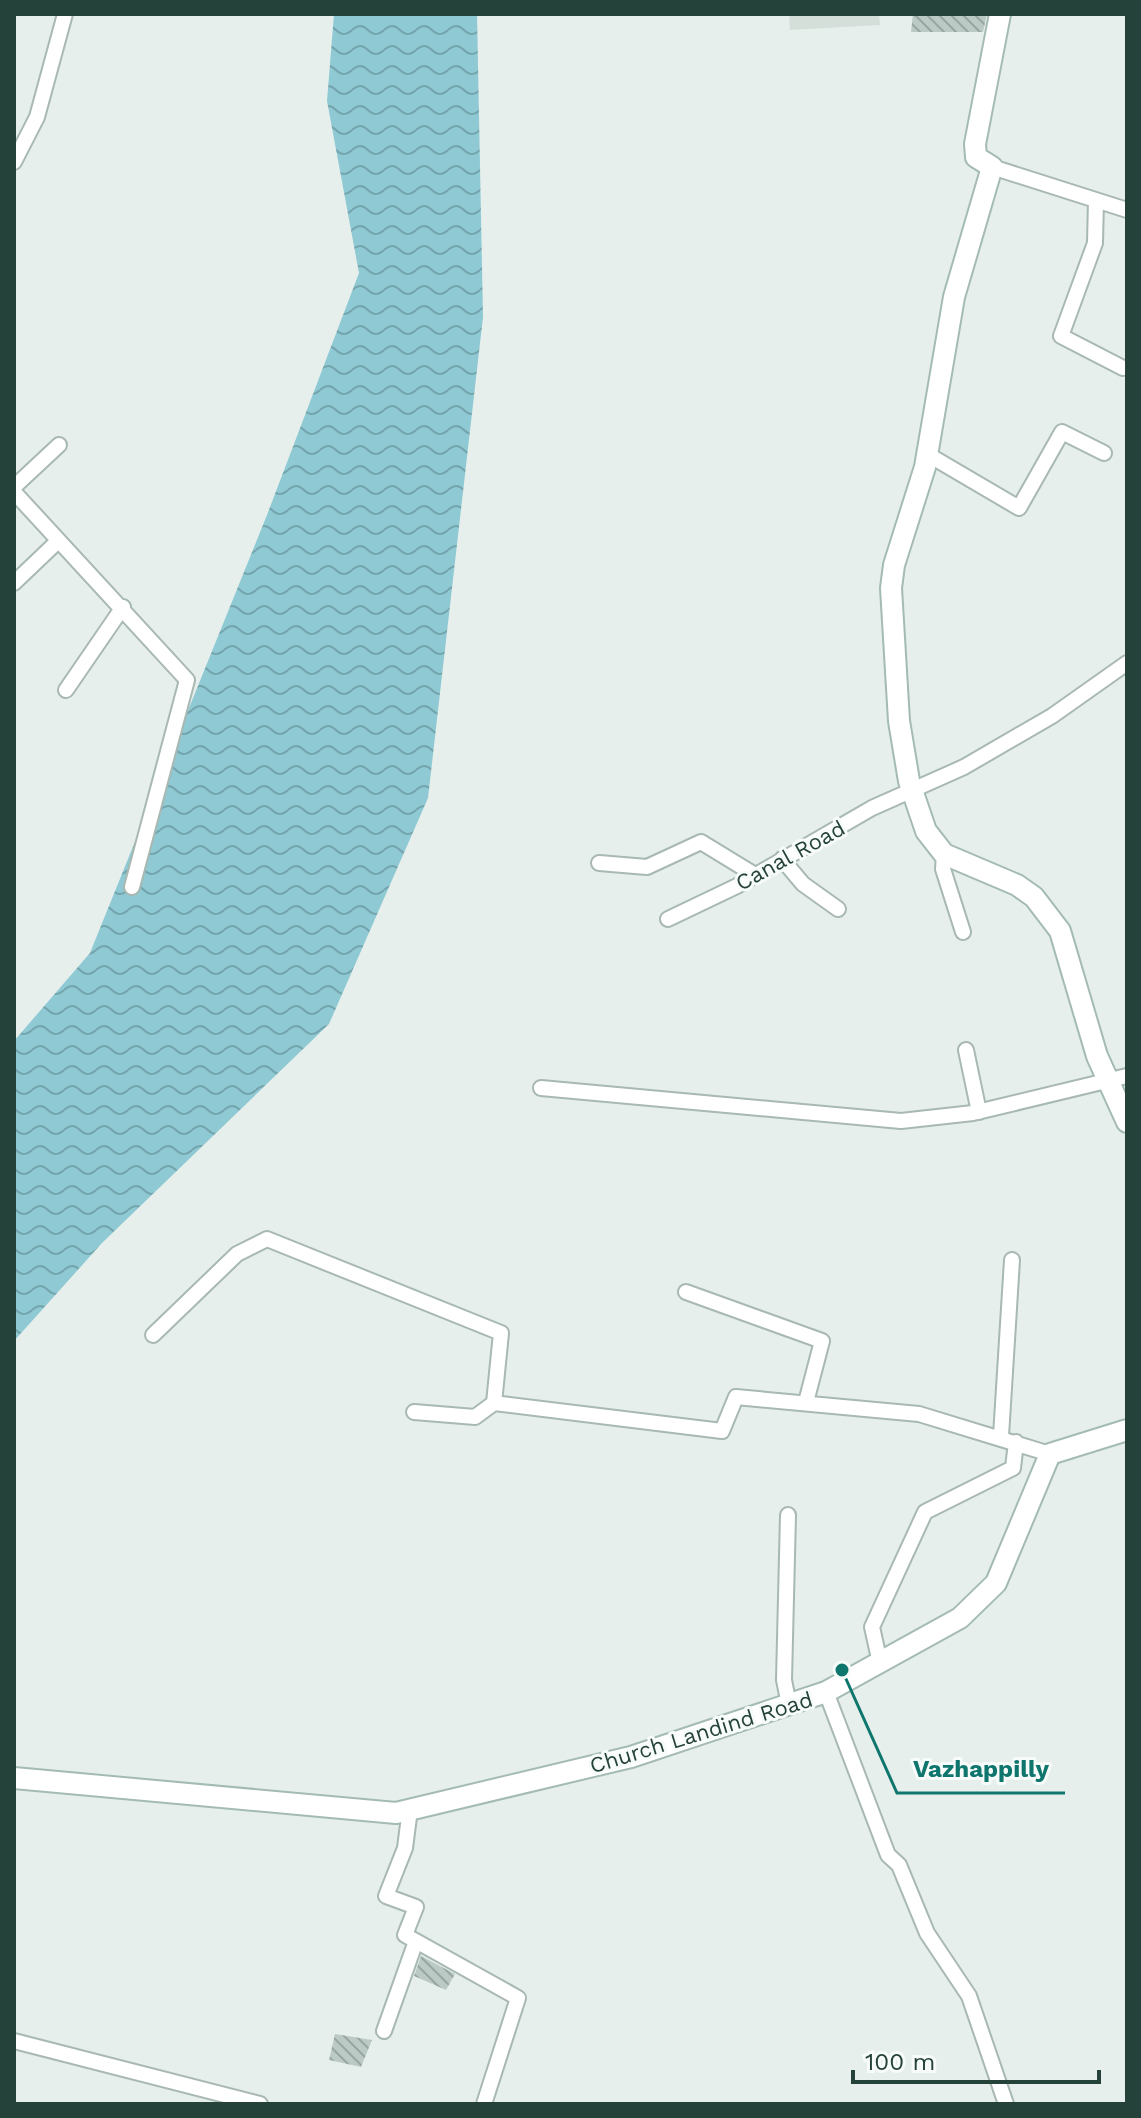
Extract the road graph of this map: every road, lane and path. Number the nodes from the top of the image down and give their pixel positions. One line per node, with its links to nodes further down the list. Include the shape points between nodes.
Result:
1 (65, 14): 3 (street, via 37,117)
2 (1000, 14): 4 (main road, via 975,144 976,157)
3 (14, 162)
4 (992, 167): 5 (street); 10 (main road, via 954,297)
5 (1096, 200): 6 (street); 7 (street, via 1095,243 1061,336)
6 (1127, 210)
7 (1123, 368)
8 (59, 445): 11 (street)
9 (1104, 453): 10 (street, via 1062,432 1019,508)
10 (927, 454): 17 (main road, via 891,588 899,721)
11 (14, 490): 12 (street)
12 (58, 541): 13 (street); 14 (street)
13 (14, 583)
14 (123, 607): 16 (street); 22 (street, via 187,680)
15 (1127, 663): 17 (street, Canal Road, via 1052,716)
16 (66, 690)
17 (912, 791): 18 (main road, via 926,831); 19 (street, Canal Road)
18 (944, 854): 25 (street, via 943,869); 27 (main road, via 1017,885 1045,909 1060,931)
19 (782, 859): 21 (street, Canal Road); 23 (street, via 803,884)
20 (599, 863): 21 (street, via 647,867 701,842)
21 (755, 875): 24 (street, Canal Road)
22 (132, 887)
23 (838, 909)
24 (668, 919)
25 (963, 932)
26 (966, 1050): 29 (street)
27 (1118, 1078): 29 (street); 30 (main road)
28 (541, 1088): 29 (street, via 901,1121)
29 (979, 1112)
30 (1127, 1122)
31 (1012, 1260): 38 (street)
32 (686, 1292): 34 (street, via 822,1341)
33 (153, 1335): 35 (street, via 237,1254 267,1239 501,1333)
34 (806, 1402): 35 (street, via 736,1397 722,1431); 38 (street, via 919,1414)
35 (494, 1403): 36 (street, via 475,1417)
36 (414, 1412)
37 (1127, 1430): 40 (main road)
38 (1001, 1436): 39 (street)
39 (1016, 1442): 40 (street); 42 (street, via 1013,1468 925,1512 872,1627)
40 (1050, 1454): 42 (main road, Church Landind Road, via 996,1583 960,1618)
41 (788, 1515): 44 (street, via 783,1586)
42 (880, 1663): 43 (main road, Church Landind Road)
43 (826, 1692): 44 (main road, Church Landind Road); 52 (street, via 888,1855 899,1865 927,1933 969,1996)
44 (789, 1705): 46 (main road, Church Landind Road, via 631,1757)
45 (14, 1778): 46 (main road, Church Landind Road, via 396,1813)
46 (410, 1809): 47 (street, via 405,1848 386,1896 416,1907 405,1935)
47 (416, 1941): 48 (street); 51 (street, via 518,1998)
48 (384, 2031)
49 (14, 2041): 50 (street)
50 (260, 2104)
51 (484, 2104)
52 (1006, 2104)

